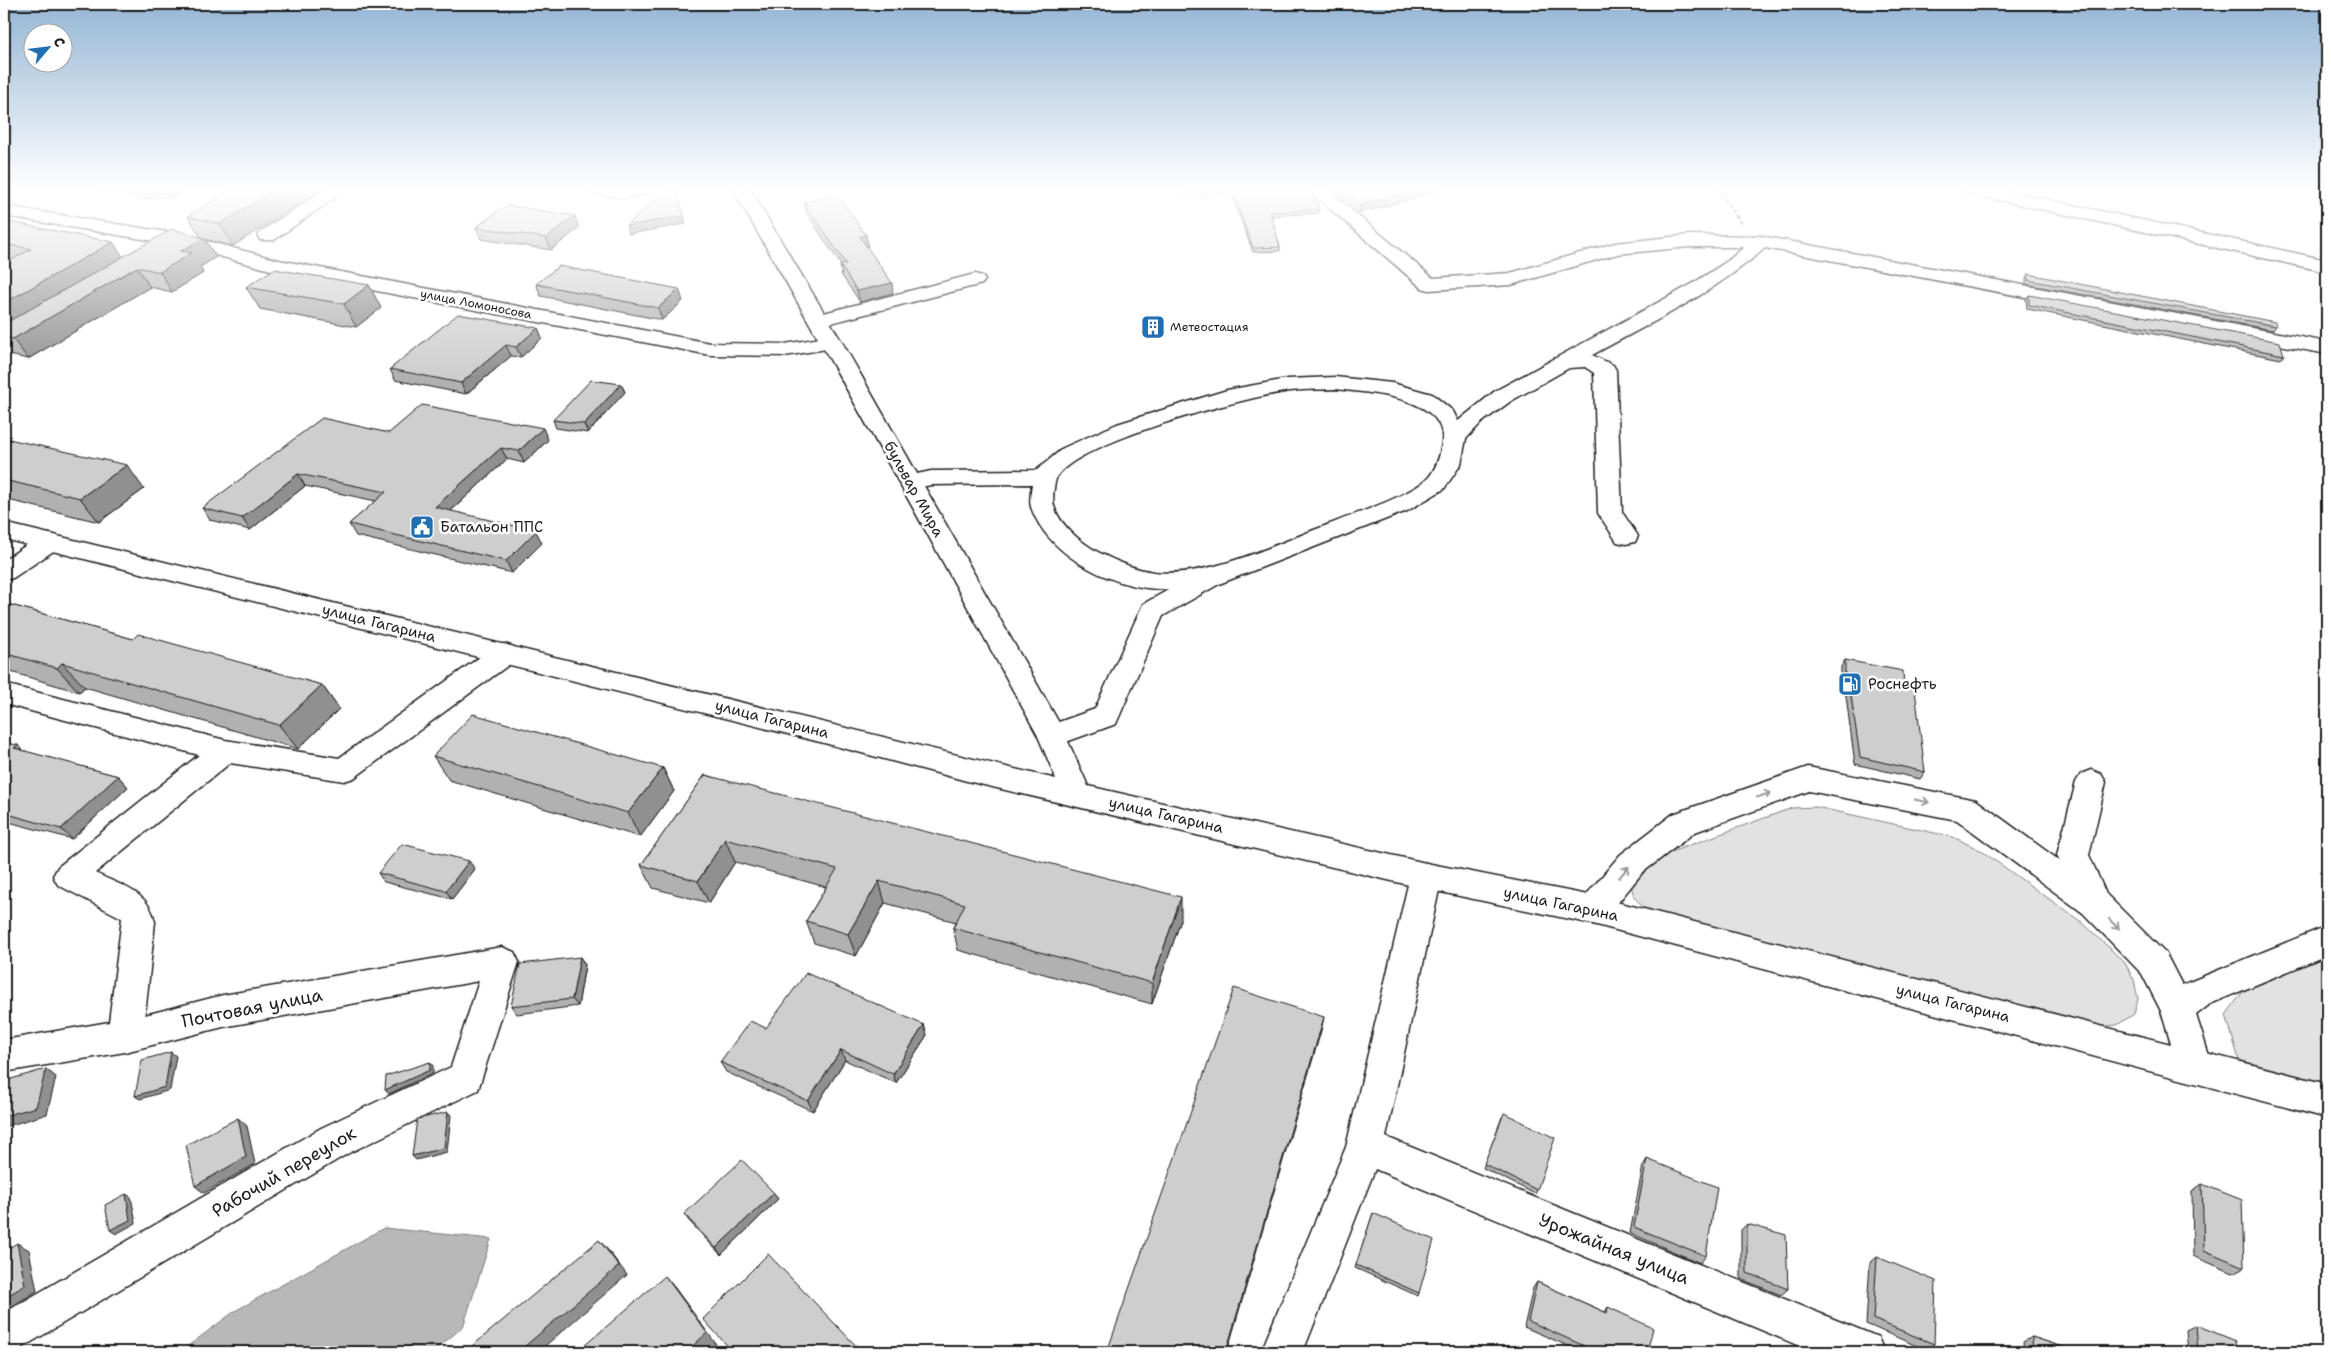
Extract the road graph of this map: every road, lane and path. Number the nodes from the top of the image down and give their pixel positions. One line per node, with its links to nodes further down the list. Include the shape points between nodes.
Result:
1 (160, 251): 9 (street)
2 (222, 251): 13 (street, улица Ломоносова, via 278,266 710,349 785,350)
3 (778, 251): 12 (street, бульвар Мира)
4 (1390, 251): 5 (street, via 1429,284 1511,279)
5 (1607, 251)
6 (1749, 251): 15 (street, via 1699,288)
7 (1809, 251): 14 (street)
8 (2259, 251): 10 (street)
9 (154, 255)
10 (2327, 266)
11 (975, 280): 12 (street)
12 (819, 320): 13 (street, бульвар Мира)
13 (832, 342): 20 (street, бульвар Мира)
14 (2327, 348)
15 (1563, 362): 16 (street); 22 (street, via 1589,361 1606,370 1610,513)
16 (1503, 396): 17 (street, via 1462,403); 18 (street, via 1474,418)
17 (1424, 399): 18 (street, via 1445,416); 19 (street, via 1392,389 1335,383 1287,385 1235,395 1125,429 1071,453 1050,468)
18 (1455, 438): 25 (street, via 1450,464 1436,484 1399,506)
19 (1044, 477): 20 (street, via 931,478); 25 (street, via 1042,506 1056,531 1080,553 1110,569 1155,581)
20 (911, 482): 28 (street, бульвар Мира)
21 (4, 530): 23 (street, улица Гагарина)
22 (1626, 536)
23 (49, 542): 24 (street); 26 (street, улица Гагарина)
24 (4, 572)
25 (1210, 578): 28 (street, via 1152,610 1106,716)
26 (504, 654): 29 (street, via 344,770); 31 (street, улица Гагарина, via 967,770)
27 (4, 694): 29 (street)
28 (1052, 736): 31 (street, бульвар Мира)
29 (225, 751): 38 (street, via 69,876 130,905 137,912)
30 (2091, 782): 33 (street, via 2073,854)
31 (1077, 794): 32 (street, улица Гагарина)
32 (1426, 876): 34 (street, улица Гагарина); 42 (street)
33 (2094, 904): 34 (street, one-way to 33, via 1631,864 1684,823 1808,779 1965,809); 37 (street, one-way to 37, via 2154,964)
34 (1592, 910): 40 (street, улица Гагарина)
35 (2327, 940): 37 (street, via 2198,993)
36 (502, 962): 38 (street, Почтовая улица, via 223,1011); 43 (street, Рабочий переулок, via 465,1078 334,1141)
37 (2177, 1009): 40 (street)
38 (125, 1036): 39 (street, Почтовая улица)
39 (4, 1056)
40 (2194, 1065): 41 (street, улица Гагарина)
41 (2327, 1101)
42 (1365, 1147): 44 (street); 45 (street, Урожайная улица)
43 (4, 1336)
44 (1282, 1352)
45 (1863, 1352)

